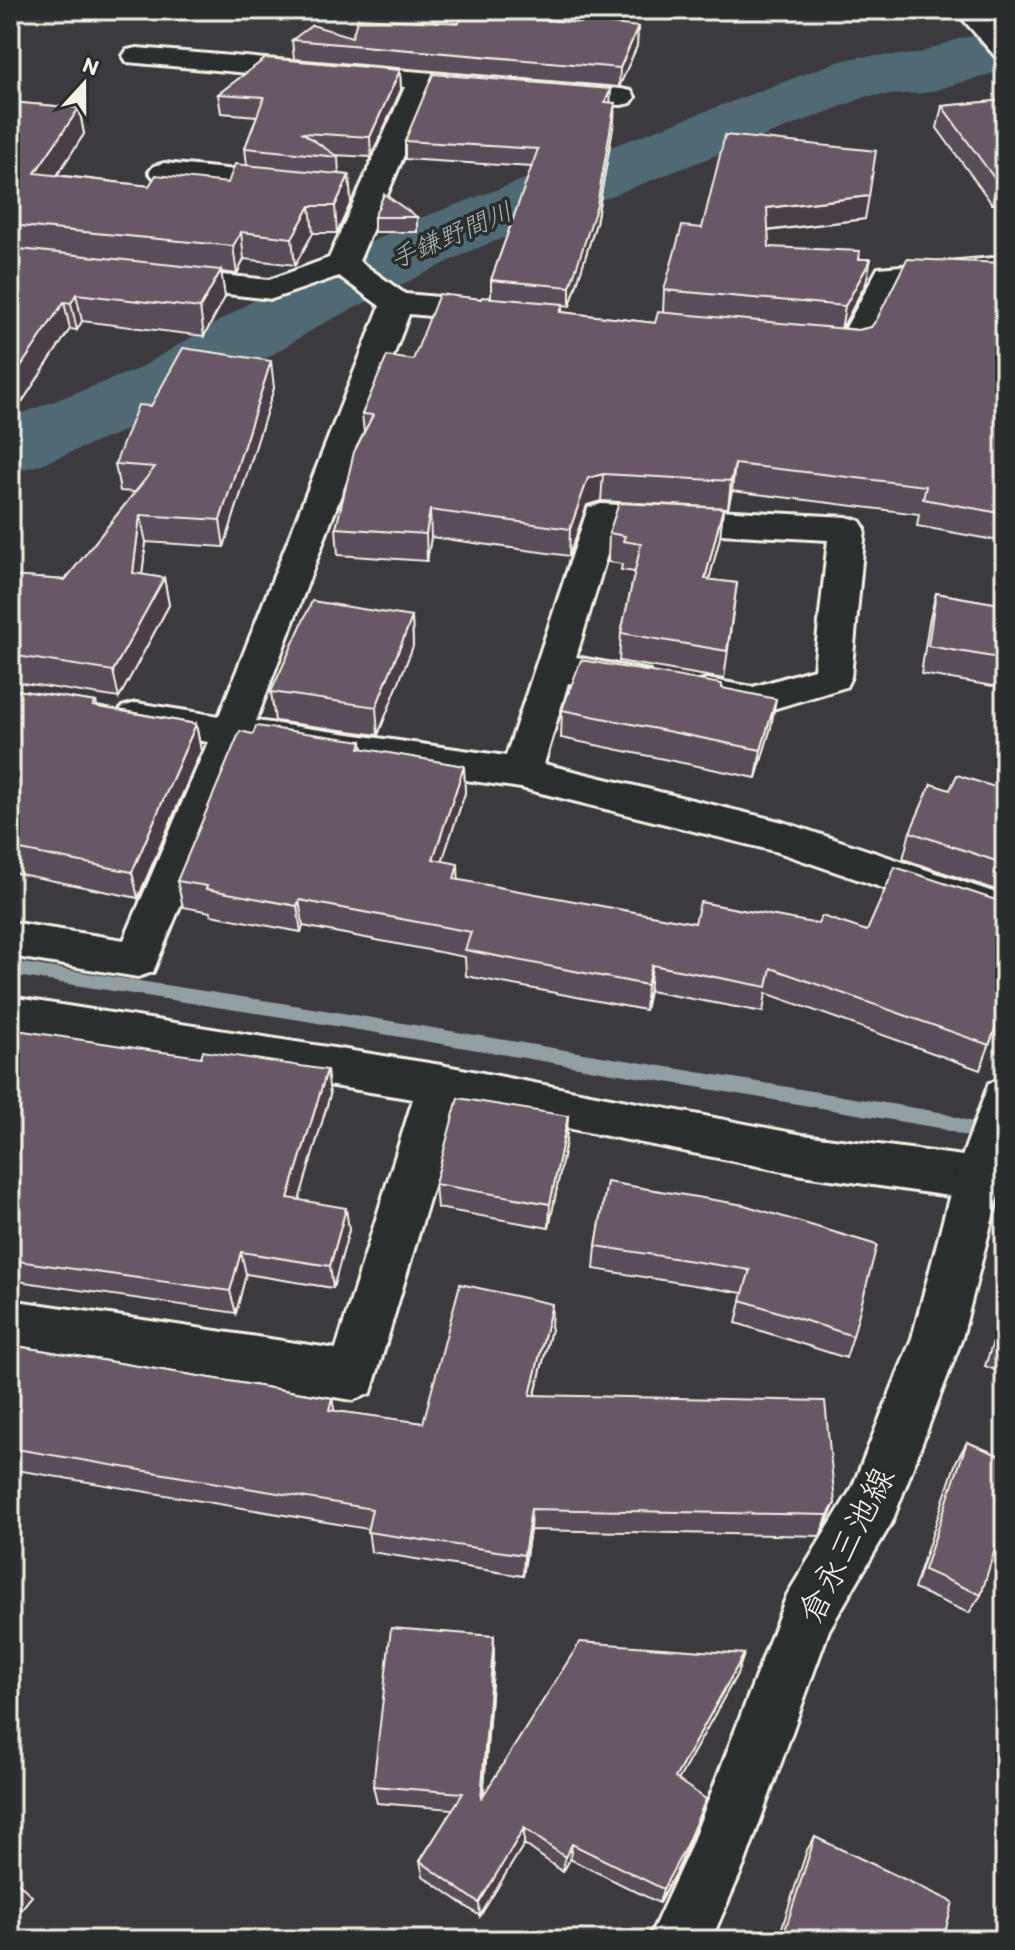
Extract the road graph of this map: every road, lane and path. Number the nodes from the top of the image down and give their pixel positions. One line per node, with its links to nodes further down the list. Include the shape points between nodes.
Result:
1 (968, 10): 2 (street)
2 (1005, 50)
3 (137, 56): 4 (street)
4 (422, 80): 5 (street); 9 (street)
5 (621, 97)
6 (164, 172): 7 (street)
7 (315, 186)
8 (345, 189): 9 (street)
9 (375, 192): 10 (street)
10 (342, 264): 12 (street, via 272,290); 13 (street)
11 (1005, 266): 15 (street, via 889,275 854,344)
12 (133, 275)
13 (397, 303): 14 (street); 18 (street)
14 (523, 314)
15 (775, 337)
16 (555, 667): 16 (street, via 601,516 847,529 832,677 753,701); 19 (street)
17 (99, 711): 18 (street)
18 (232, 732): 19 (street); 21 (street, via 138,960)
19 (521, 773): 20 (street, via 783,838)
20 (1005, 913)
21 (10, 939)
22 (10, 1015): 23 (street)
23 (441, 1084): 25 (street, via 803,1155); 26 (street, via 353,1376)
24 (1005, 1097): 25 (street, 倉永三池線)
25 (989, 1171): 27 (street, 倉永三池線, via 937,1338 873,1504 807,1615 714,1865)
26 (10, 1323)
27 (679, 1940)

